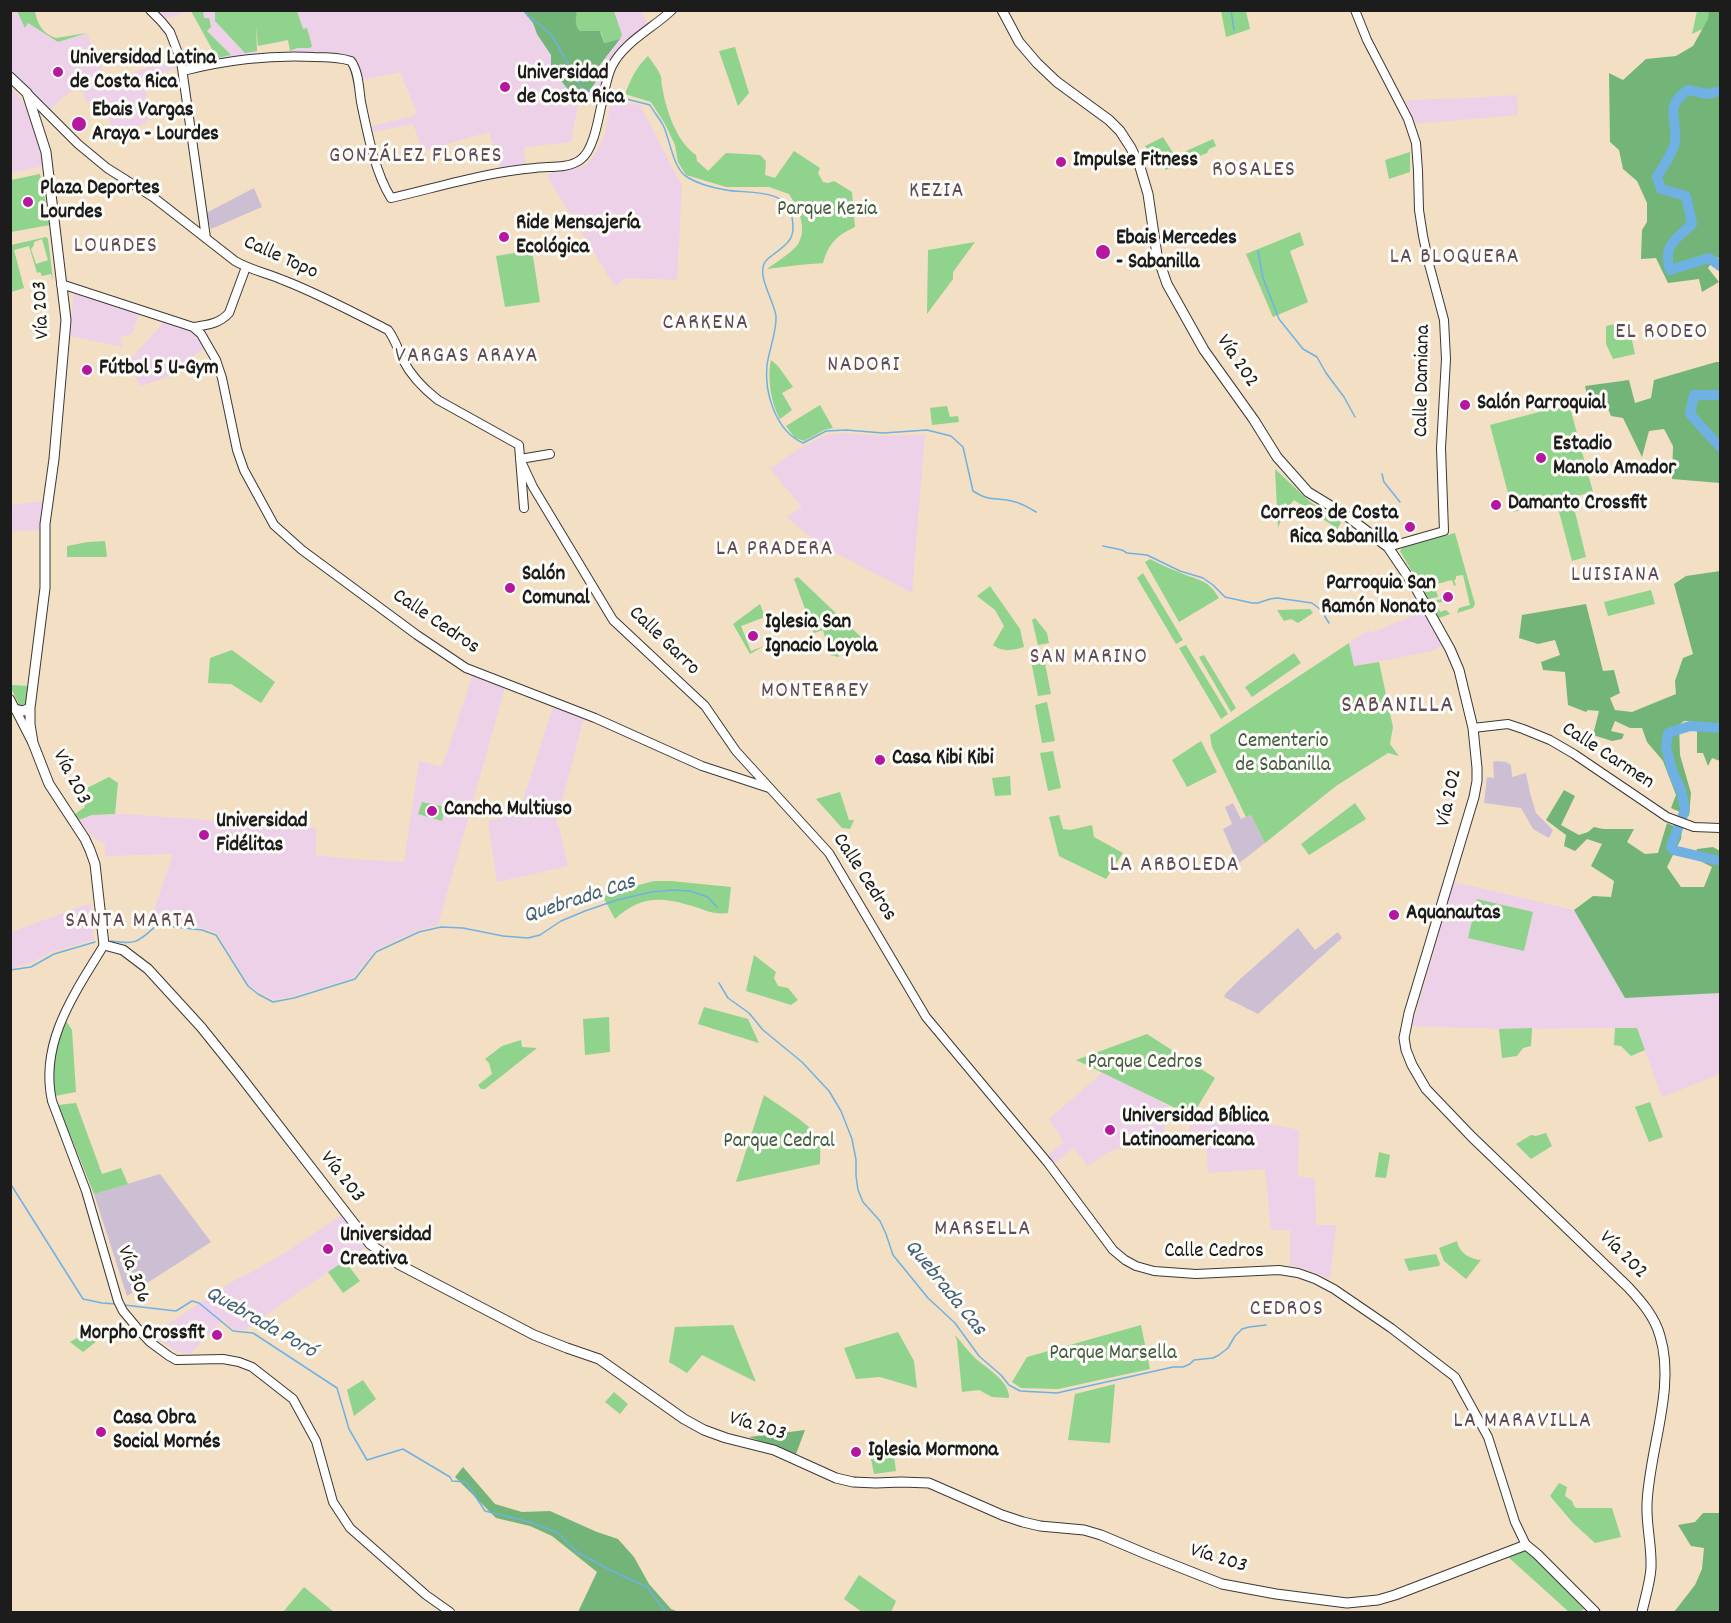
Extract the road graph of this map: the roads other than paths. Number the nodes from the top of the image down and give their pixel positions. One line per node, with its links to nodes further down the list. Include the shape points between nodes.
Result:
1 (150, 10): 5 (street, via 170,32)
2 (672, 10): 5 (street, via 618,56 608,76 592,145 580,160 566,165 501,171 391,198 379,171 351,61 259,57)
3 (1002, 10): 16 (main road, Vía 202, via 1019,42 1037,63 1109,120 1131,148 1148,194 1157,255 1167,284 1204,350 1277,457 1308,492)
4 (1355, 10): 16 (street, Calle Damiana, via 1413,131 1423,236 1444,320 1444,531)
5 (183, 71): 8 (street)
6 (10, 77): 7 (main road, Vía 203)
7 (27, 93): 8 (street, Calle Topo, via 107,168); 10 (main road, Vía 203, via 46,152)
8 (206, 238): 9 (street, Calle Topo)
9 (246, 267): 11 (street, via 226,317); 12 (street, Calle Topo, via 331,301 388,330 404,362 427,391)
10 (61, 284): 11 (street); 18 (main road, Vía 203, via 66,320 45,524 46,578)
11 (193, 327): 22 (street, Calle Cedros, via 216,360 244,470 274,525 302,550 466,668 595,718 702,766)
12 (519, 445): 14 (street, Calle Garro)
13 (550, 454): 14 (street)
14 (520, 459): 15 (street); 22 (street, Calle Garro, via 613,621 705,706)
15 (524, 508)
16 (1388, 548): 20 (main road, Vía 202, via 1450,649)
17 (10, 699): 19 (street)
18 (30, 708): 19 (main road); 21 (main road, Vía 203)
19 (15, 709): 21 (street)
20 (1473, 728): 23 (street, Calle Carmen, via 1508,724 1550,740 1671,819 1701,828); 28 (main road, Vía 202, via 1478,781 1404,1038 1412,1065 1426,1089 1628,1287 1657,1326 1665,1354 1665,1383 1649,1483 1651,1565)
21 (33, 743): 24 (main road, Vía 203, via 52,791 85,838 95,864)
22 (769, 789): 25 (street, Calle Cedros, via 829,853 926,1017 1048,1163 1113,1250 1136,1266 1154,1271 1196,1275 1279,1270 1298,1273 1334,1289 1399,1333 1455,1377 1488,1437)
23 (1720, 828)
24 (104, 945): 25 (main road, Vía 203, via 123,950 148,969 201,1027 370,1244 400,1265 534,1335 598,1359 704,1430 774,1449 836,1478 853,1482 929,1483 1023,1522 1084,1530 1222,1584 1276,1594 1329,1601 1388,1598); 26 (street, Vía 306, via 63,1015 49,1061 48,1087 86,1191 123,1311 150,1342 176,1360 239,1362 252,1367 293,1398 316,1441 333,1502 350,1528)
25 (1526, 1545): 27 (main road)
26 (450, 1612)
27 (1595, 1612)
28 (1642, 1612)

